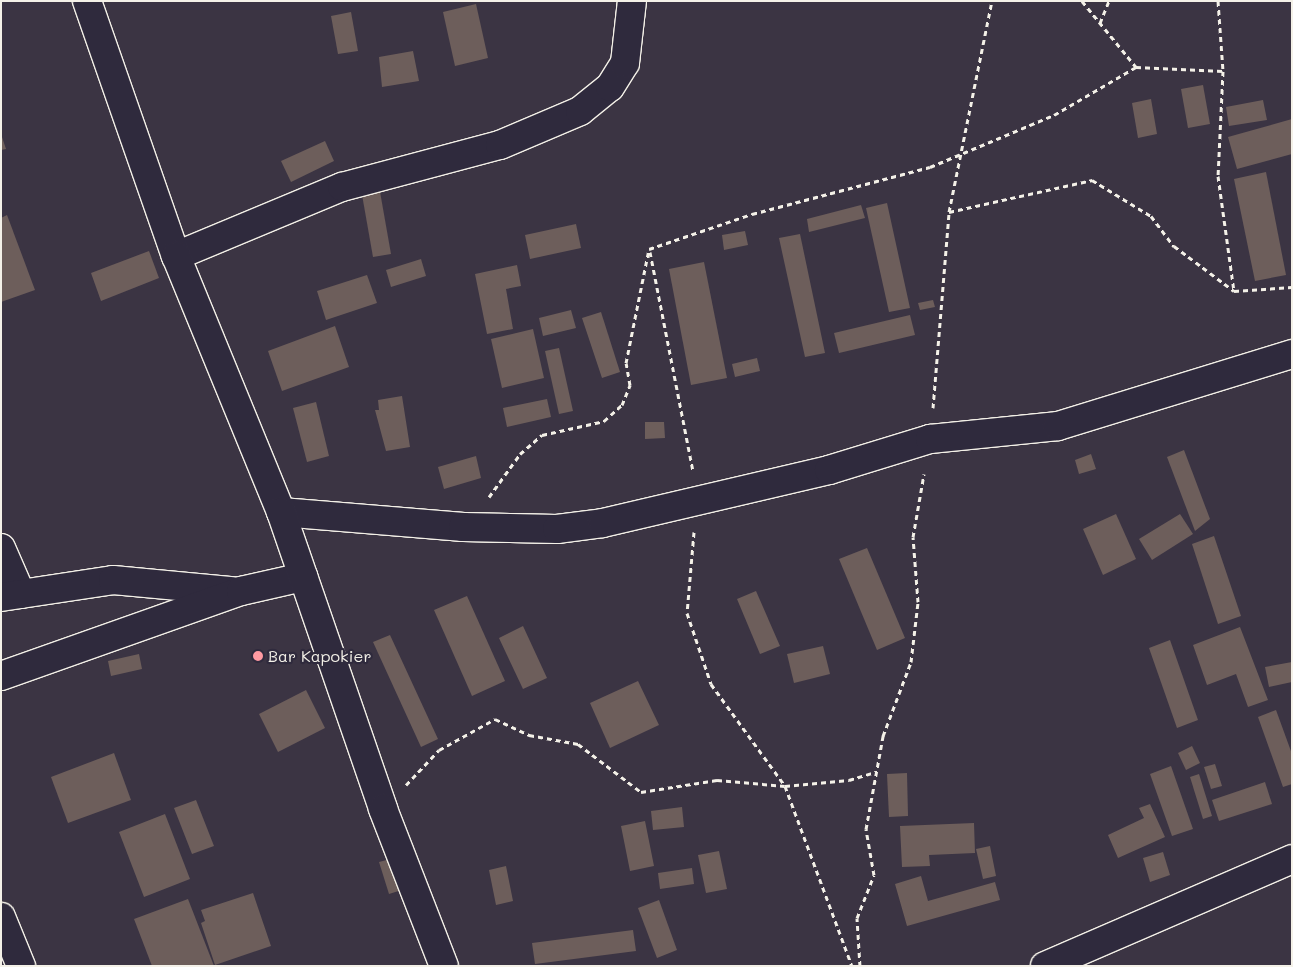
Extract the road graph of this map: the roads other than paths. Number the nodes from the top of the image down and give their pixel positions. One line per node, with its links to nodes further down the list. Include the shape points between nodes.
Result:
1 (87, 1): 3 (street)
2 (632, 1): 3 (street, via 626,63 610,87 580,111 500,145 342,187)
3 (176, 256): 5 (street)
4 (1292, 354): 5 (street, via 1058,426 930,439 829,470 557,529 463,527)
5 (281, 512): 7 (street)
6 (1, 548): 9 (street)
7 (303, 577): 8 (street); 14 (street, via 383,809)
8 (241, 592): 9 (street, via 113,580); 10 (street)
9 (11, 595)
10 (1, 676)
11 (1292, 859): 15 (street)
12 (1, 917): 13 (street)
13 (21, 966)
14 (444, 966)
15 (1045, 966)

